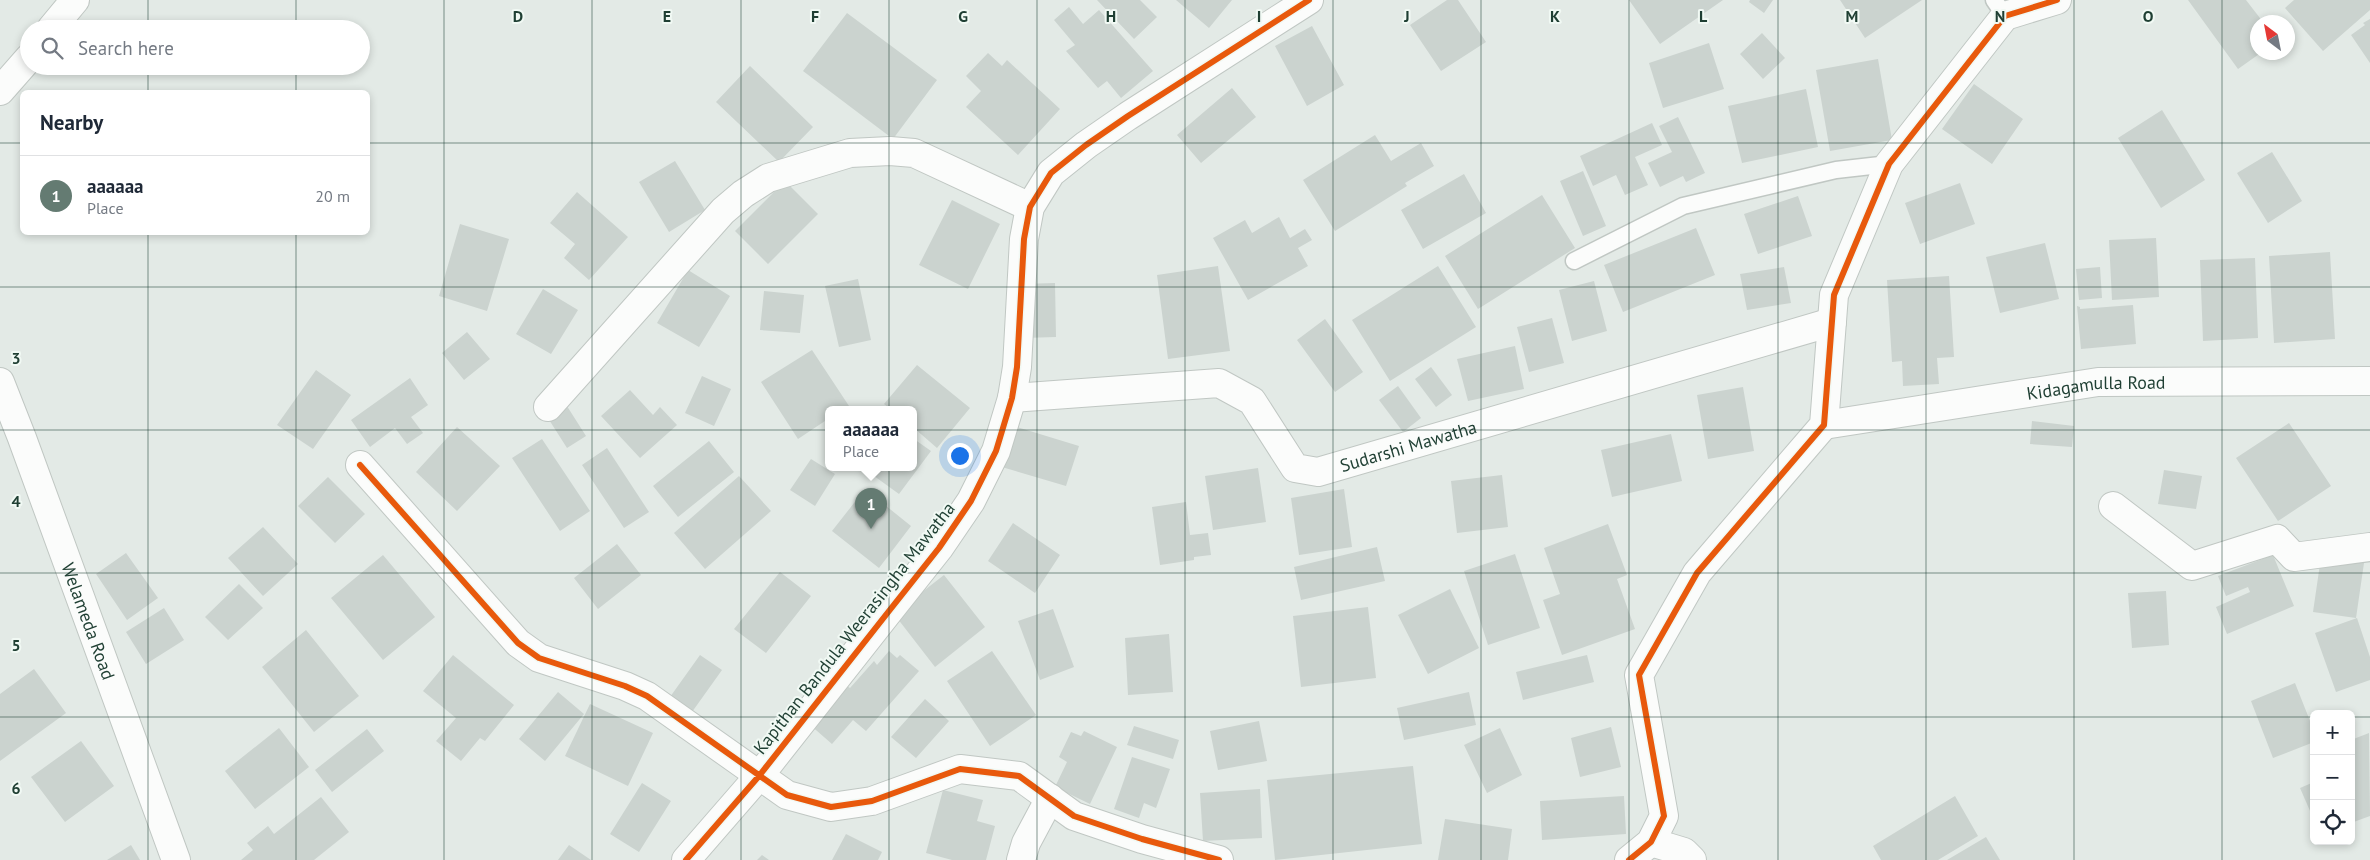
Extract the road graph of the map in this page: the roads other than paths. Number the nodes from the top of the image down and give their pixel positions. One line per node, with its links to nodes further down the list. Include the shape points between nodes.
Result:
1 (75, 0): 5 (street)
2 (1309, 0): 9 (street, Kapithan Bandula Weerasingha Mawatha, via 1086,145 1051,173)
3 (2057, 0): 4 (street)
4 (2000, 8): 8 (street)
5 (58, 20)
6 (20, 68): 7 (street)
7 (0, 91)
8 (1889, 164): 10 (lane, via 1836,170 1683,206); 11 (street, via 1834,294)
9 (1030, 207): 14 (street, Kapithan Bandula Weerasingha Mawatha, via 1020,274 1017,367); 15 (street, via 914,153 850,154 768,178 723,211)
10 (1574, 261)
11 (1832, 322): 14 (street, Sudarshi Mawatha, via 1318,472 1296,468 1252,401 1219,383); 16 (street)
12 (2370, 381): 16 (street, Kidagamulla Road, via 2098,382)
13 (0, 382): 23 (street, Welameda Road)
14 (1012, 398): 20 (street, Kapithan Bandula Weerasingha Mawatha, via 996,451 971,501 939,548)
15 (548, 406)
16 (1824, 425): 22 (street, via 1696,572 1639,675 1664,816)
17 (360, 465): 20 (street, via 518,643 539,658 647,696)
18 (2113, 506): 19 (street, via 2192,566 2277,539 2294,557)
19 (2370, 547)
20 (758, 776): 21 (street, via 787,795 831,807 872,801 960,769 1019,776); 24 (street, Kapithan Bandula Weerasingha Mawatha)
21 (1050, 798): 25 (street, via 1026,843); 26 (street, via 1074,816)
22 (1651, 842): 27 (street); 28 (street, via 1684,852)
23 (176, 860)
24 (686, 860)
25 (1021, 860)
26 (1219, 860)
27 (1629, 860)
28 (1692, 860)

